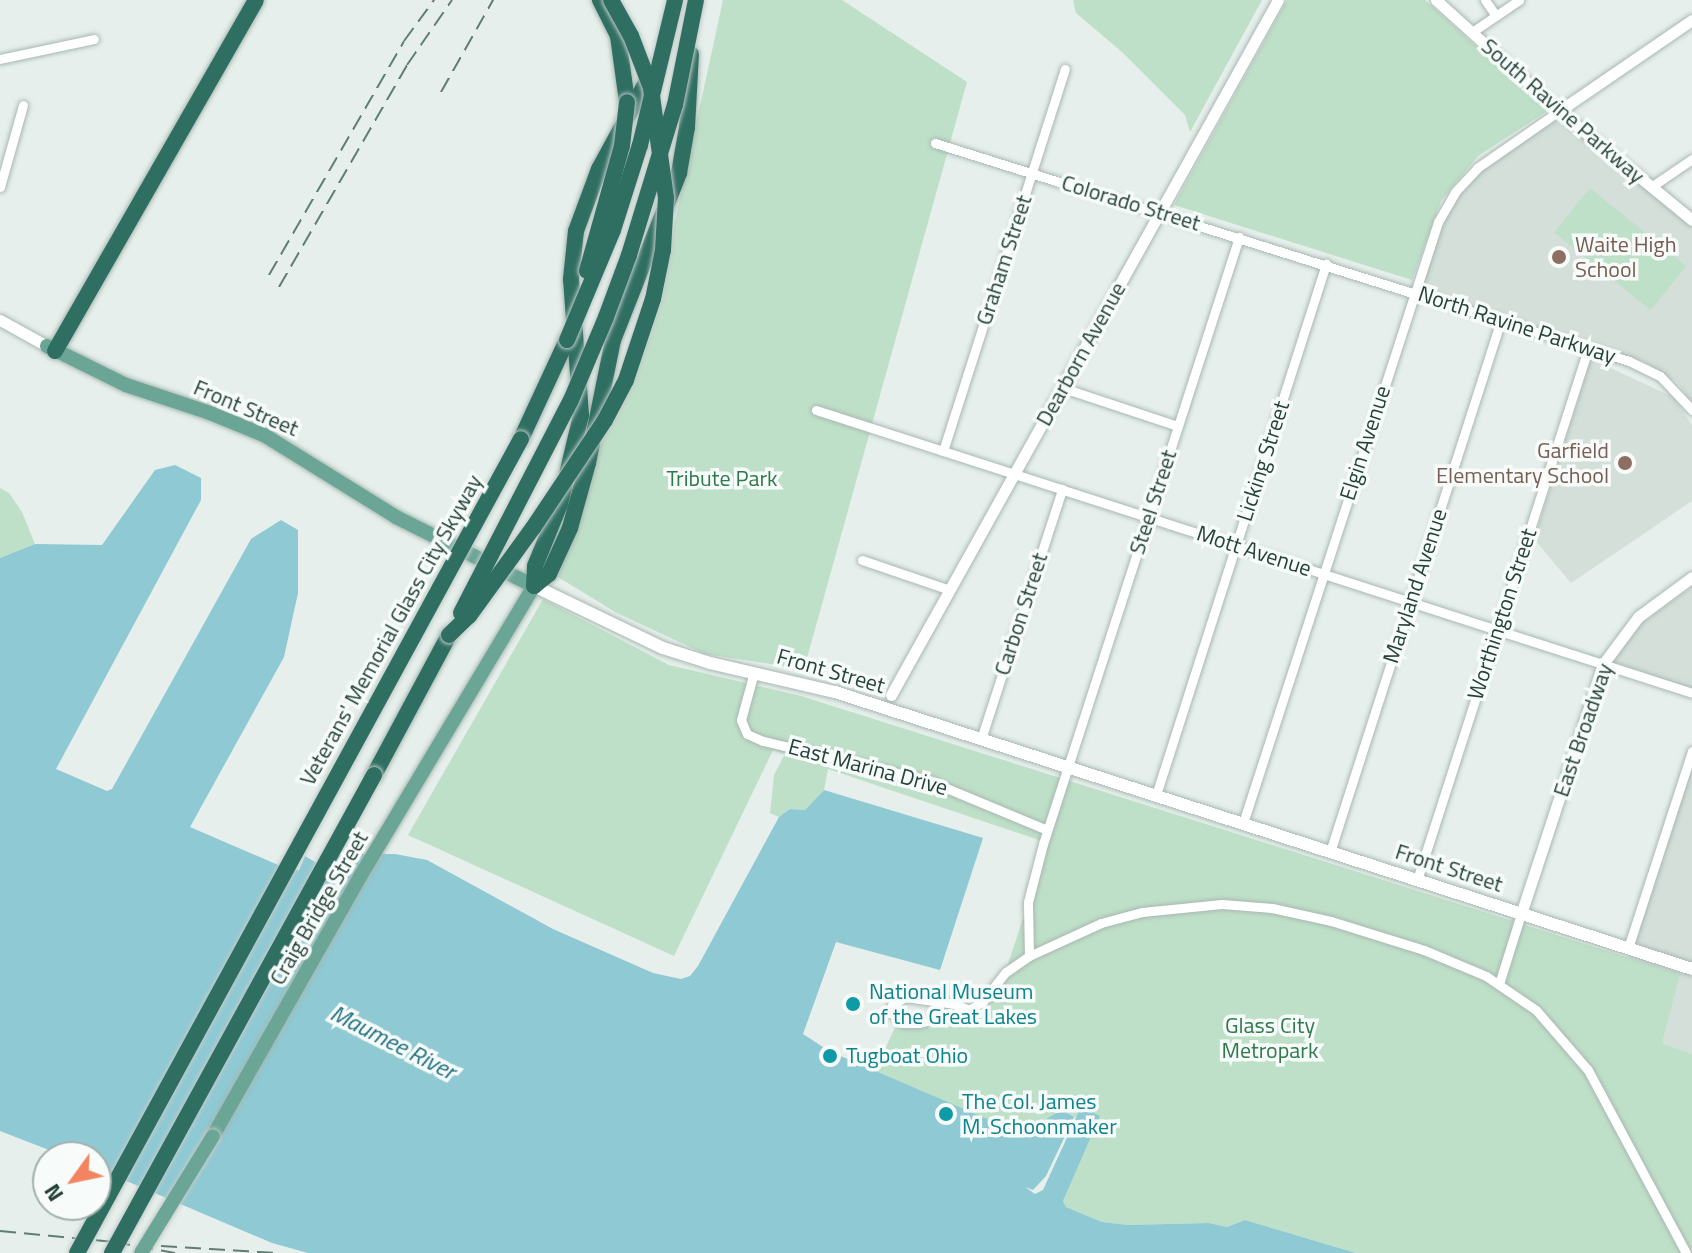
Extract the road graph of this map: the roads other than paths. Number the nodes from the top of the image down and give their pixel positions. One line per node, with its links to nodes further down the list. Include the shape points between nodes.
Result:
1 (242, 0): 34 (highway)
2 (256, 0): 34 (highway)
3 (600, 0): 33 (highway, bridge, via 618,36 627,102 622,146)
4 (611, 0): 52 (highway, bridge, via 651,88 666,198 653,299 626,380 605,420 469,616)
5 (678, 0): 33 (highway, Veterans' Memorial Glass City Skyway, bridge, via 613,230); 48 (highway, via 668,43 599,169 576,231 571,279 581,415 556,517 535,566)
6 (699, 0): 48 (highway, via 679,173 613,340 570,528 549,574); 52 (highway, bridge, via 671,118 606,317 571,400)
7 (1278, 0): 26 (street, Dearborn Avenue)
8 (1436, 0): 13 (street, South Ravine Parkway)
9 (1485, 0): 11 (street)
10 (1519, 0): 11 (street)
11 (1496, 16): 13 (street)
12 (1692, 20): 18 (street)
13 (1472, 32): 18 (street, South Ravine Parkway)
14 (94, 39): 15 (street)
15 (0, 59)
16 (1065, 69): 23 (street, Graham Street)
17 (23, 105): 20 (street)
18 (1559, 111): 25 (street, South Ravine Parkway); 30 (street, Elgin Avenue, via 1495,153 1455,192 1438,222)
19 (935, 143): 23 (street, Colorado Street)
20 (11, 151): 21 (street); 24 (street)
21 (0, 153)
22 (1692, 159): 25 (street)
23 (1032, 172): 26 (street, Colorado Street); 40 (street, Graham Street)
24 (0, 187)
25 (1651, 187): 27 (street, South Ravine Parkway)
26 (1160, 212): 28 (street, Colorado Street); 36 (street, Dearborn Avenue)
27 (1692, 220)
28 (1239, 237): 29 (street, Colorado Street); 39 (street, Steel Street)
29 (1326, 264): 30 (street, North Ravine Parkway); 44 (street, Licking Street)
30 (1414, 292): 32 (street, North Ravine Parkway); 46 (street, Elgin Avenue)
31 (0, 320): 34 (street, Front Street)
32 (1501, 320): 35 (street, North Ravine Parkway); 50 (street, Maryland Avenue)
33 (567, 340): 72 (highway, Veterans' Memorial Glass City Skyway, bridge, via 521,439)
34 (51, 348): 48 (main road, Front Street, via 126,385 264,435 396,517)
35 (1588, 349): 38 (street, North Ravine Parkway, via 1660,376); 51 (street, Worthington Street)
36 (1063, 388): 39 (street); 41 (street, Dearborn Avenue)
37 (816, 410): 40 (street, Mott Avenue)
38 (1692, 410)
39 (1178, 426): 43 (street, Steel Street)
40 (943, 451): 41 (street, Mott Avenue)
41 (1014, 474): 42 (street, Mott Avenue); 49 (street, Dearborn Avenue)
42 (1062, 489): 43 (street, Mott Avenue); 58 (street, Carbon Street)
43 (1148, 517): 44 (street, Mott Avenue); 60 (street, Steel Street)
44 (1236, 546): 46 (street, Mott Avenue); 61 (street, Licking Street)
45 (862, 560): 49 (street)
46 (1323, 574): 50 (street, Mott Avenue); 62 (street, Elgin Avenue)
47 (1692, 577): 53 (street, East Broadway, via 1638,617)
48 (534, 586): 54 (main road, Front Street, via 663,648); 74 (main road, Craig Bridge Street, bridge)
49 (950, 590): 56 (street, Dearborn Avenue)
50 (1410, 602): 51 (street, Mott Avenue); 64 (street, Maryland Avenue)
51 (1497, 630): 53 (street, Mott Avenue); 65 (street, Worthington Street)
52 (449, 635): 73 (highway, bridge)
53 (1603, 664): 55 (street, Mott Avenue); 66 (street, East Broadway)
54 (754, 672): 57 (main road, Front Street); 63 (street, East Marina Drive, via 741,720 747,734 927,780)
55 (1692, 693)
56 (891, 695): 57 (street, Dearborn Avenue)
57 (883, 708): 58 (main road, Front Street)
58 (981, 739): 60 (main road, Front Street)
59 (1692, 751): 67 (street)
60 (1068, 766): 61 (main road, Front Street); 63 (street, Steel Street)
61 (1156, 795): 62 (main road, Front Street)
62 (1243, 823): 64 (main road, Front Street)
63 (1047, 830): 68 (street, Steel Street, via 1028,902)
64 (1330, 852): 65 (main road, Front Street)
65 (1417, 880): 66 (main road, Front Street)
66 (1521, 914): 67 (main road, Front Street); 70 (street)
67 (1628, 948): 69 (main road, Front Street)
68 (1029, 956): 70 (street, via 1101,923 1142,912 1222,904 1331,921 1424,950); 71 (street)
69 (1692, 969)
70 (1499, 984): 75 (street, via 1556,1028 1588,1070)
71 (969, 1010): 71 (street, via 905,997 892,1005 892,1013 903,1023)
72 (77, 1253)
73 (112, 1253)
74 (141, 1253)
75 (1686, 1253)

